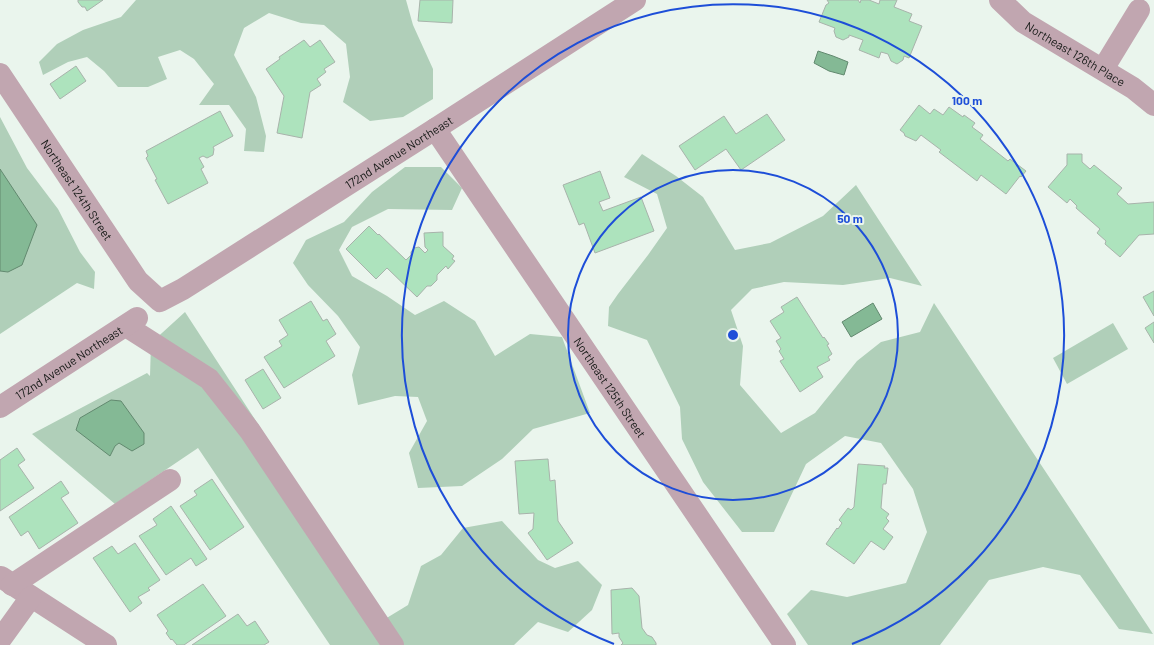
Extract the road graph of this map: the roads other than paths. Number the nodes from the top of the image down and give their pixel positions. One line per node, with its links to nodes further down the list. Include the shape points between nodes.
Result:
1 (635, 0): 7 (street, 172nd Avenue Northeast)
2 (1000, 0): 4 (street, Northeast 126th Place, via 1023,22)
3 (1139, 10): 4 (street)
4 (1103, 69): 6 (street, Northeast 126th Place)
5 (0, 74): 8 (street, Northeast 124th Street, via 138,281)
6 (1154, 105)
7 (435, 129): 8 (street, 172nd Avenue Northeast, via 183,289); 16 (street, Northeast 125th Street)
8 (160, 301)
9 (0, 407): 15 (street, 172nd Avenue Northeast, via 132,322 209,379 250,431)
10 (170, 480): 11 (street)
11 (6, 581): 12 (street)
12 (32, 597): 13 (street); 14 (street)
13 (0, 640)
14 (106, 645)
15 (393, 645)
16 (785, 645)

